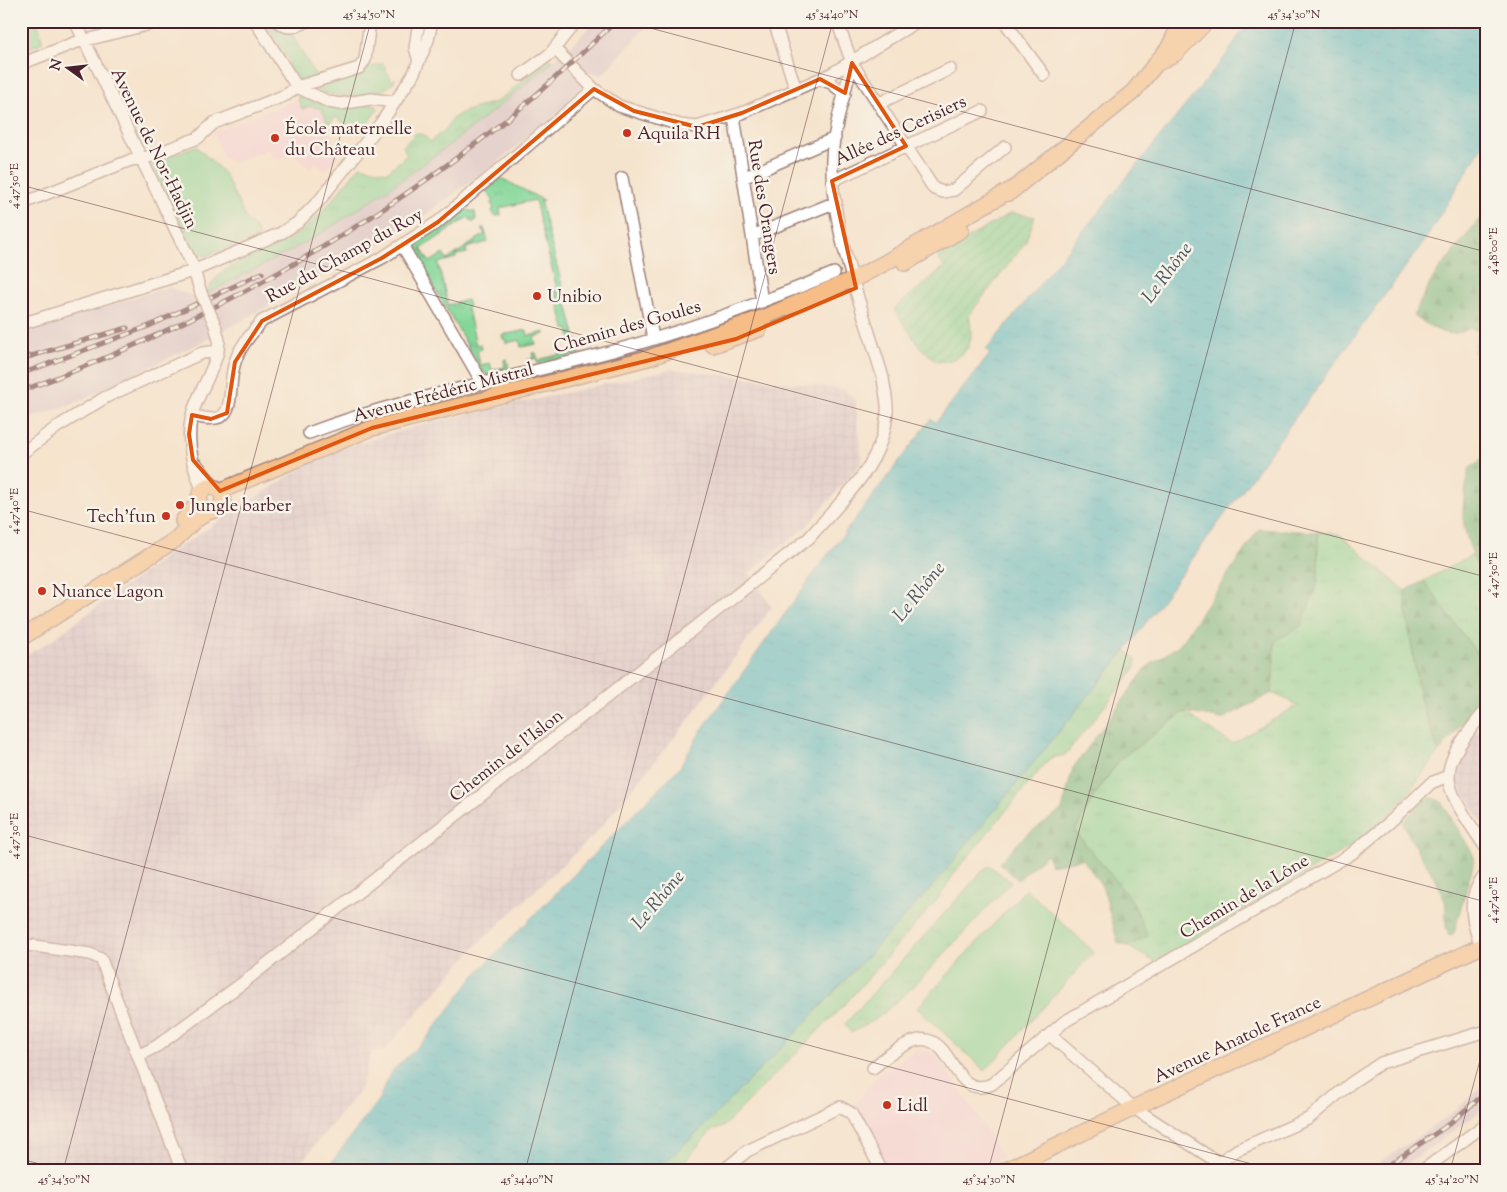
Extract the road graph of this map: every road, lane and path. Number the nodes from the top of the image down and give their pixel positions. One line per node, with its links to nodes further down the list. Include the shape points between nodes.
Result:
1 (75, 21): 17 (street, Avenue de Nor-Hadjin)
2 (163, 21): 17 (street)
3 (255, 21): 27 (street)
4 (277, 21): 5 (street, via 285,28)
5 (308, 21)
6 (370, 21): 27 (street, via 365,60 359,68)
7 (419, 21): 19 (street, via 415,48)
8 (432, 21): 19 (street)
9 (576, 21): 18 (street)
10 (774, 21): 29 (street)
11 (837, 21): 21 (street)
12 (918, 21): 21 (street)
13 (1004, 21): 25 (street)
14 (1171, 21): 33 (main road, Avenue Frédéric Mistral, via 1148,64)
15 (1182, 21): 20 (main road, Avenue Frédéric Mistral)
16 (1205, 21): 20 (highway, via 1175,52)
17 (85, 41): 22 (street); 39 (street, Avenue de Nor-Hadjin)
18 (555, 49): 24 (street); 28 (street)
19 (419, 61): 31 (street, via 414,75)
20 (1159, 61): 33 (main road, Avenue Frédéric Mistral, via 1133,92)
21 (852, 63): 26 (street); 30 (street, Chemin de l'Islon); 32 (street)
22 (21, 64)
23 (950, 69): 32 (street)
24 (521, 75)
25 (1044, 75)
26 (825, 77): 29 (street); 30 (street, via 831,84)
27 (297, 87): 31 (street, via 340,104 376,99); 39 (street, via 286,95 214,122 198,138)
28 (594, 89): 35 (street, via 619,106 680,125 696,127); 46 (street, Rue du Champ du Roy, via 470,196)
29 (796, 90): 35 (street)
30 (846, 90): 36 (street, Chemin de l'Islon)
31 (395, 102): 47 (street, via 305,216 281,233)
32 (878, 104): 37 (street)
33 (1116, 105): 49 (main road, Avenue Frédéric Mistral, via 1016,187)
34 (982, 111): 37 (street, Allée des Cerisiers)
35 (734, 116): 41 (street, Rue des Orangers)
36 (835, 138): 41 (street); 42 (street, Chemin de l'Islon)
37 (906, 146): 38 (street, via 934,190 943,192 954,190); 42 (street, Allée des Cerisiers)
38 (1005, 147)
39 (140, 158): 44 (street); 47 (street, Avenue de Nor-Hadjin)
40 (622, 178): 52 (street)
41 (743, 178): 45 (street, Rue des Orangers)
42 (832, 181): 43 (street, Chemin de l'Islon)
43 (836, 202): 45 (street); 49 (street, Chemin de l'Islon)
44 (21, 204)
45 (752, 236): 50 (street, Rue des Orangers)
46 (402, 245): 54 (street); 55 (street, Rue du Champ du Roy, via 262,321 235,362 227,413 211,419)
47 (193, 271): 51 (street); 53 (street, Avenue de Nor-Hadjin, bridge, via 215,325)
48 (834, 273): 50 (street, Chemin des Goules)
49 (855, 283): 58 (main road, Avenue Frédéric Mistral, via 648,358 372,428); 72 (street, Chemin de l'Islon, via 882,378 887,412 885,426 878,452 870,464 809,538 244,982 157,1046)
50 (762, 302): 52 (street, Chemin des Goules)
51 (22, 325)
52 (653, 338): 54 (street, Chemin des Goules, via 594,356)
53 (218, 351): 55 (street); 57 (street, via 202,353 106,397 63,422)
54 (482, 382): 56 (street, Chemin des Goules, via 348,418)
55 (192, 415): 58 (street, via 188,434 193,460)
56 (309, 433)
57 (21, 454)
58 (212, 497): 59 (main road); 60 (main road, via 174,540)
59 (162, 538): 60 (main road, via 159,545 141,557); 61 (main road)
60 (143, 560): 61 (main road)
61 (21, 629)
62 (1486, 710): 63 (street, via 1454,753)
63 (1448, 776): 64 (street, via 1455,799); 71 (street, Chemin de la Lône, via 1431,783 1351,854 1064,1022)
64 (1486, 848)
65 (1486, 874): 66 (street)
66 (1475, 892): 67 (street); 69 (street, via 1471,912)
67 (1486, 926)
68 (21, 944): 72 (street, via 90,954 101,959)
69 (1483, 945): 74 (main road, Avenue Anatole France)
70 (1486, 1030): 76 (street, via 1381,1063 1308,1119 1238,1150)
71 (1050, 1035): 73 (street, Chemin de la Lône, via 984,1088 968,1084 940,1046 926,1039 910,1042); 74 (street)
72 (138, 1056): 77 (street)
73 (873, 1068)
74 (1134, 1108): 76 (street); 80 (main road, Avenue Anatole France)
75 (1486, 1124): 82 (street)
76 (1218, 1163): 81 (street)
77 (182, 1171)
78 (723, 1171): 79 (street, via 747,1151 840,1107 851,1113)
79 (882, 1171)
80 (1004, 1171)
81 (1207, 1171)
82 (1422, 1171)

